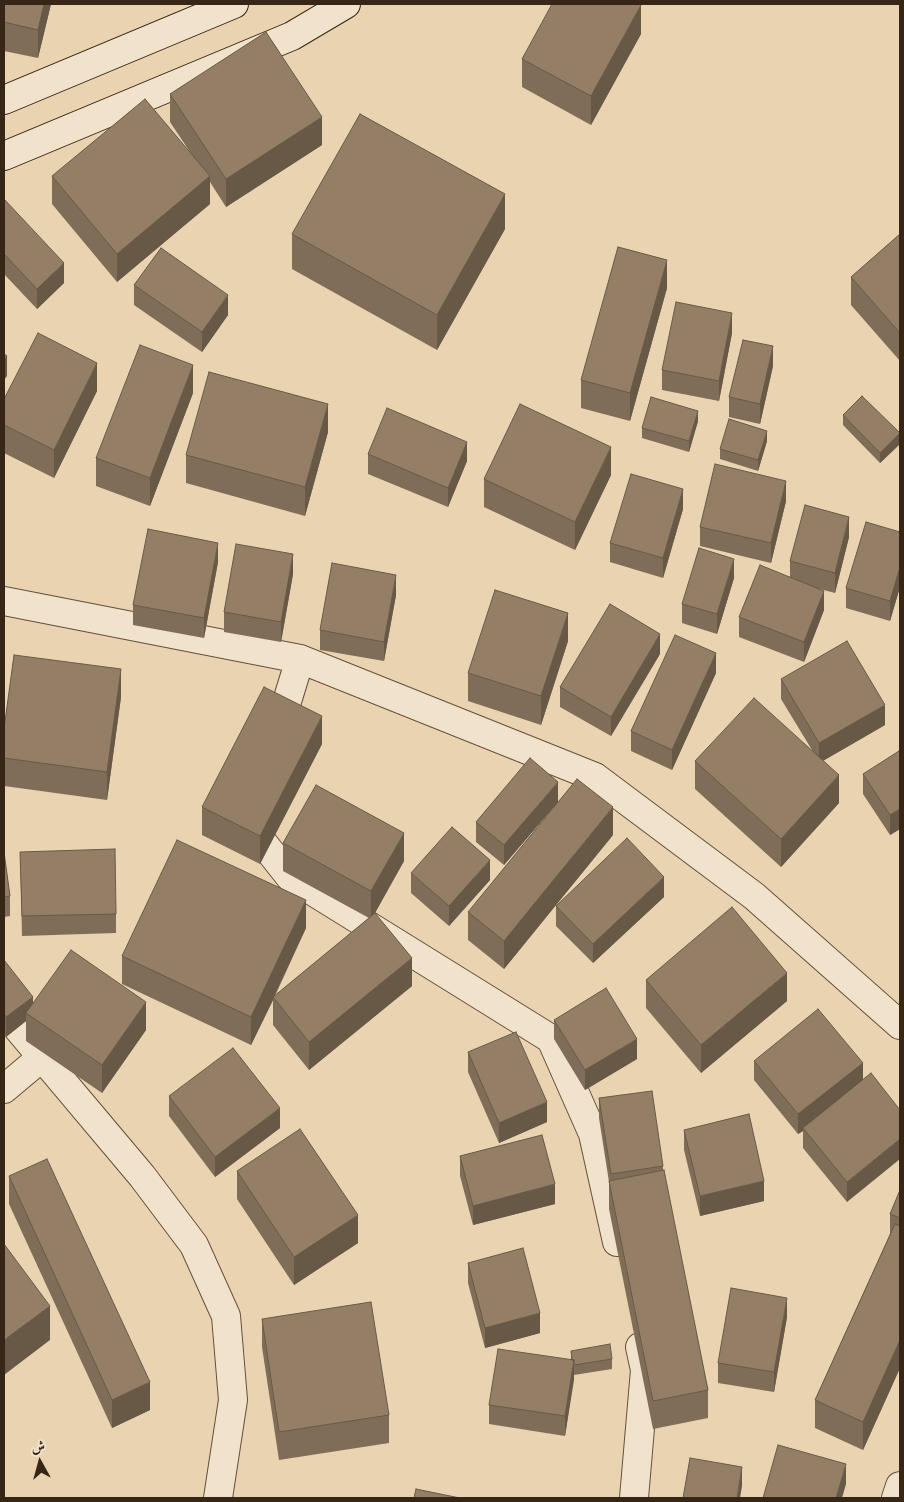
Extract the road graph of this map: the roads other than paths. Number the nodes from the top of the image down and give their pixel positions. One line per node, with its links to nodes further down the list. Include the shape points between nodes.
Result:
1 (234, 4): 3 (street)
2 (346, 4): 4 (street, via 292,36)
3 (4, 100)
4 (4, 156)
5 (4, 600): 6 (street)
6 (300, 659): 7 (street); 10 (street, via 595,777 754,896)
7 (269, 761)
8 (258, 798): 13 (street, via 249,825 290,877 550,1039 593,1134)
9 (4, 1012): 11 (street)
10 (900, 1025)
11 (41, 1058): 12 (street); 16 (street, via 142,1176 194,1245 226,1316 233,1400)
12 (4, 1089)
13 (622, 1266)
14 (634, 1323): 17 (street, via 645,1370)
15 (900, 1486): 18 (street)
16 (218, 1498)
17 (634, 1498)
18 (896, 1498)

